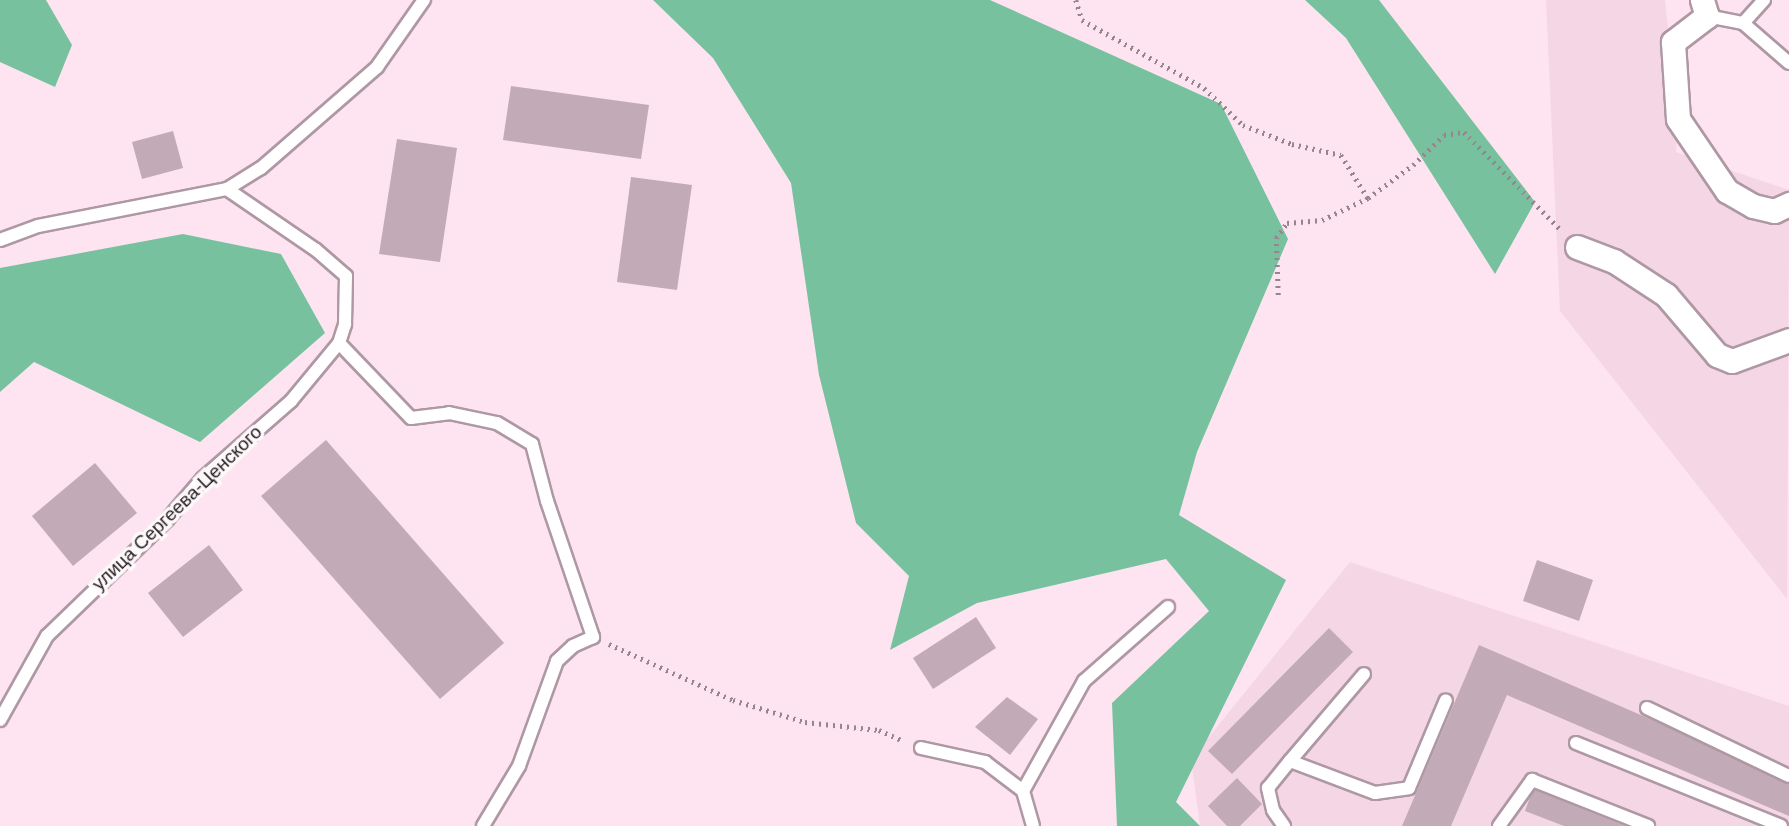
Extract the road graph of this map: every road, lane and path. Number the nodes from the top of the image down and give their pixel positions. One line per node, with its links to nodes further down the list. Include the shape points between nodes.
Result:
1 (424, 0): 7 (lane, via 377,67 261,168)
2 (1076, 0): 8 (path, via 1082,20 1204,88 1243,125 1292,144 1341,155)
3 (1764, 0): 5 (lane)
4 (1704, 8): 5 (lane); 9 (street, via 1673,42 1678,119 1727,191 1774,211)
5 (1743, 23): 6 (lane)
6 (1789, 63)
7 (228, 189): 10 (lane, via 38,226); 14 (lane, улица Сергеева-Ценского, via 346,276 345,324)
8 (1368, 198): 11 (path, via 1444,135 1464,132); 12 (path, via 1322,220 1287,223 1276,238)
9 (1789, 204)
10 (0, 240)
11 (1577, 247): 13 (street, via 1614,261 1666,295 1717,355 1732,361)
12 (1278, 295)
13 (1789, 340)
14 (339, 343): 16 (lane, via 411,418 449,413 497,422 533,444 547,501); 20 (lane, улица Сергеева-Ценского, via 291,401 203,478 167,520 47,636)
15 (1168, 607): 25 (lane, via 1084,681)
16 (593, 636): 22 (path, via 733,700 805,722 879,730); 27 (lane, via 556,661 519,766)
17 (1364, 674): 23 (lane)
18 (1446, 700): 23 (lane, via 1409,788 1375,793)
19 (1647, 708): 24 (lane)
20 (0, 720)
21 (1576, 743): 31 (lane)
22 (921, 748): 25 (lane, via 985,762)
23 (1290, 761): 29 (lane, via 1268,788 1273,810)
24 (1789, 776)
25 (1023, 791): 28 (lane)
26 (1503, 825): 30 (lane, via 1532,780)
27 (483, 826)
28 (1032, 826)
29 (1284, 826)
30 (1648, 826)
31 (1781, 826)

